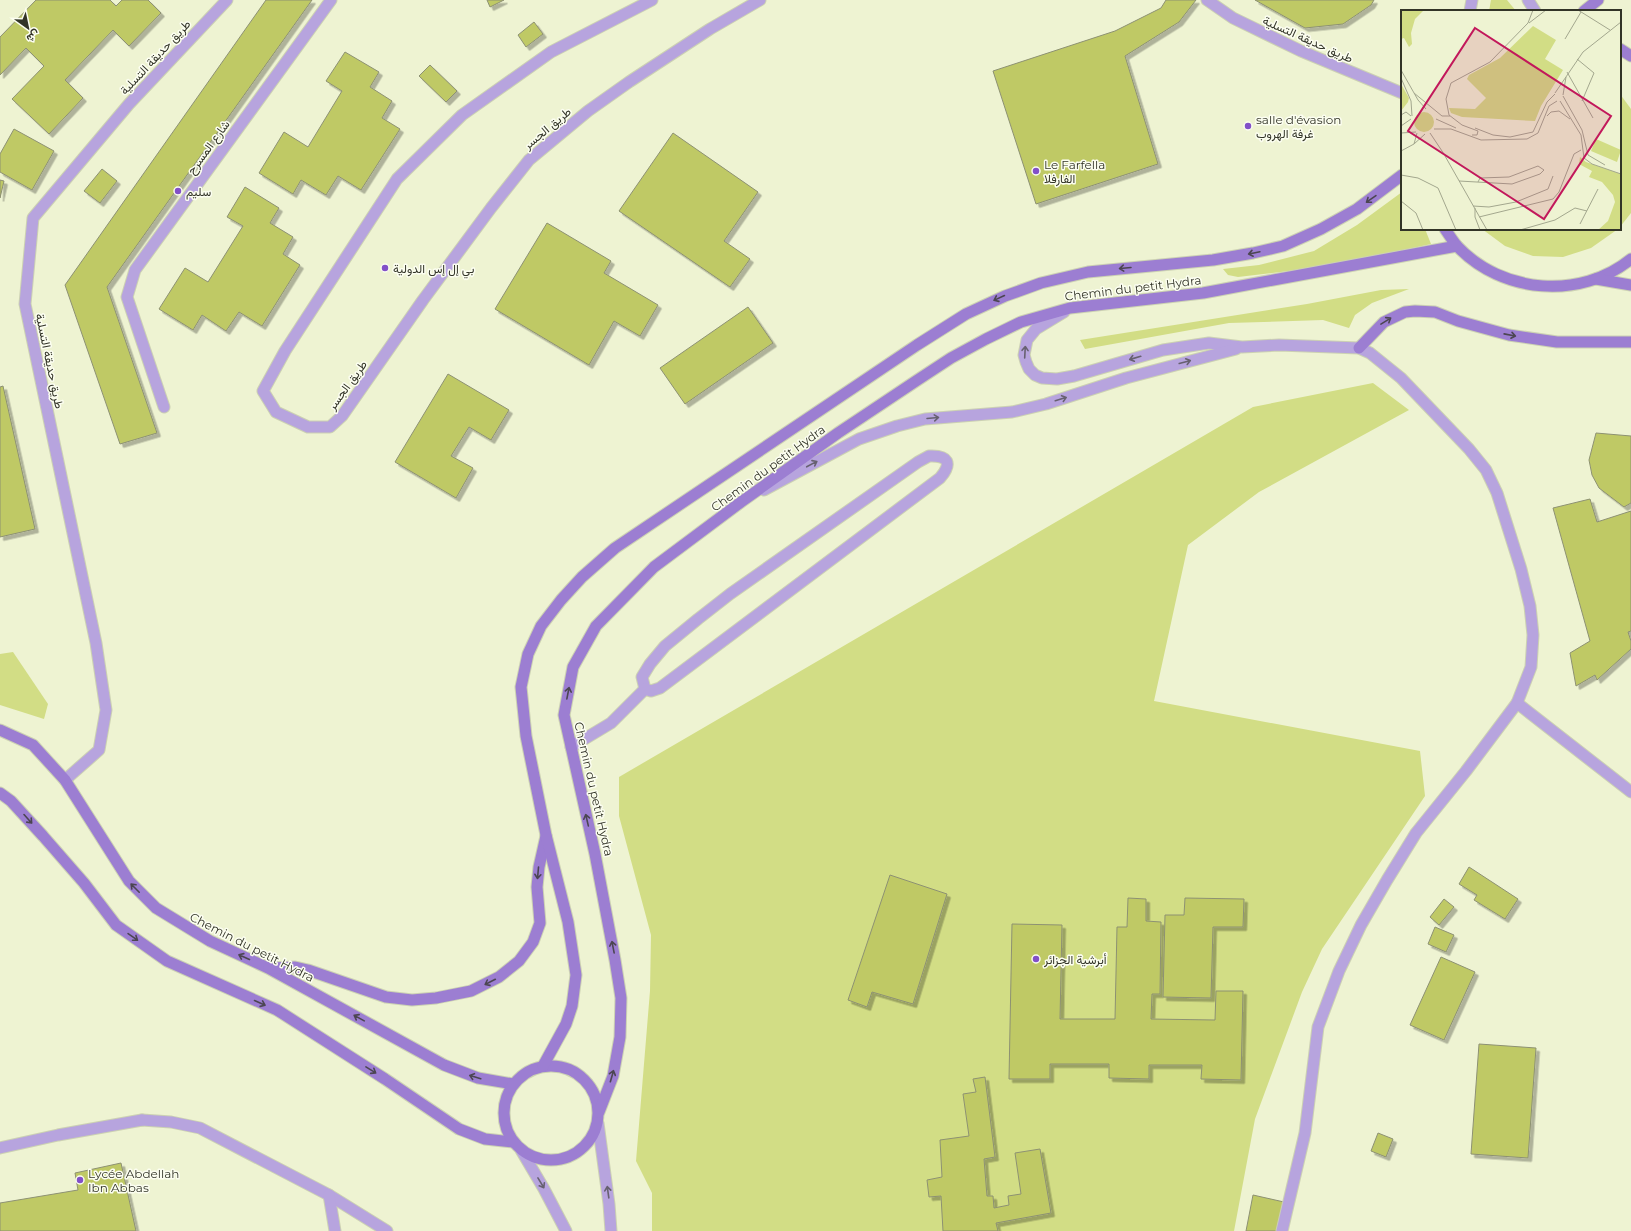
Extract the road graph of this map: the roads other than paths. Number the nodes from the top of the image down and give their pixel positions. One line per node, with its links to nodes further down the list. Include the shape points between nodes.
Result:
1 (228, 0): 31 (street, طريق حديقة التسلية, via 129,104 34,218 25,304 96,643 106,710 99,750)
2 (330, 0): 25 (street, شارع المسرح, via 134,270 127,297)
3 (652, 0): 4 (street, طريق الجسر, via 551,52 462,114 397,179 285,351 263,390 276,412 308,427 330,427 342,416 423,300 529,160 588,111 629,82)
4 (760, 0)
5 (1207, 0): 14 (street, طريق حديقة التسلية, via 1239,22)
6 (1472, 0): 9 (street)
7 (1528, 0): 10 (street)
8 (1598, 0): 11 (main road)
9 (1470, 10)
10 (1534, 10)
11 (1585, 10)
12 (1621, 50): 13 (main road)
13 (1631, 56)
14 (1401, 93)
15 (1401, 176): 34 (main road, Chemin du petit Hydra, one-way to 34, via 1357,209 1283,246 1213,260 1088,272 1041,283 966,314 615,548 582,577 561,600 542,626 528,654 521,688 526,736)
16 (1446, 230): 17 (main road)
17 (1457, 246): 19 (main road, via 1480,266 1507,279 1536,286 1566,286); 21 (main road, Chemin du petit Hydra, via 1203,293)
18 (1631, 259): 19 (main road)
19 (1596, 279): 20 (main road)
20 (1631, 286)
21 (1070, 308): 23 (street, one-way to 21, via 1209,343 1163,350 1074,376 1042,378 1029,369 1026,362 1024,355 1027,340 1036,329); 26 (main road, Chemin du petit Hydra, via 1021,322 951,358 838,433)
22 (1631, 342): 24 (main road, one-way to 22, via 1384,322 1405,312 1415,311 1436,312 1509,335 1557,342)
23 (1242, 347): 24 (street, via 1279,345); 26 (street, one-way to 23, via 859,439 897,426 925,419 1012,412)
24 (1359, 348): 28 (street, via 1370,353 1401,378 1469,449 1486,470 1497,493 1521,569 1530,606 1533,635 1531,667)
25 (164, 407)
26 (741, 502): 30 (main road, Chemin du petit Hydra, one-way to 26, via 564,715 573,667 596,626 654,567)
27 (645, 689): 27 (street, via 642,677 650,664 665,646 698,619 918,462 929,456 945,458 948,466 946,470 931,485 660,688); 30 (street, via 611,723)
28 (1516, 703): 32 (street); 48 (street, via 1416,833 1368,912 1339,971 1318,1028 1305,1133)
29 (0, 730): 31 (main road, Chemin du petit Hydra, via 33,745)
30 (571, 747): 38 (main road, Chemin du petit Hydra, one-way to 30, via 613,1076 620,1037 621,998 595,854)
31 (65, 780): 35 (main road, Chemin du petit Hydra, one-way to 31, via 210,941 156,908 129,882)
32 (1631, 792)
33 (0, 793): 41 (main road, one-way to 41, via 12,801 43,836 116,925 167,961 276,1010 459,1129 485,1139)
34 (546, 835): 35 (main road, one-way to 35, via 537,887 540,923 533,942 519,961 499,977 470,991 412,1000 386,997 295,967); 36 (main road, Chemin du petit Hydra, via 568,922 576,975 572,1006 566,1024)
35 (268, 968): 37 (main road, Chemin du petit Hydra, one-way to 35, via 478,1078 444,1065)
36 (543, 1066): 37 (main road, via 526,1072); 38 (main road, via 563,1066 582,1076 594,1092)
37 (513, 1084): 41 (main road, via 506,1098 503,1113 505,1128)
38 (599, 1118): 41 (main road, via 592,1138 581,1150 567,1158 551,1161 535,1158); 47 (street, one-way to 38)
39 (58, 1135): 40 (street); 42 (street); 43 (street, via 142,1120 200,1128)
40 (0, 1140)
41 (517, 1146): 46 (street, one-way to 46)
42 (0, 1148)
43 (329, 1195): 44 (street); 45 (street)
44 (335, 1231)
45 (387, 1231)
46 (566, 1231)
47 (610, 1231)
48 (1282, 1231)

